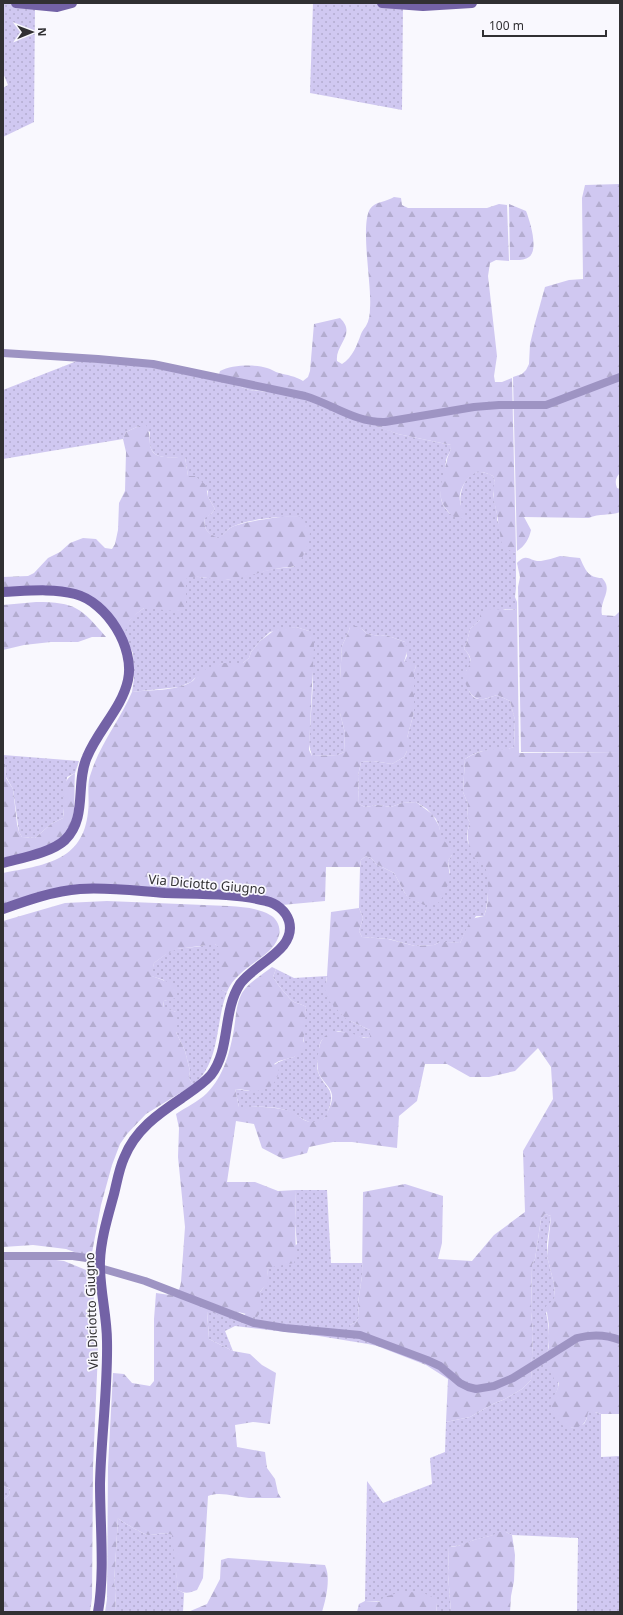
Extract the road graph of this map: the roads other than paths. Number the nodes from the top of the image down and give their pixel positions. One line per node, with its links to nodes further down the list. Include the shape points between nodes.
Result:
1 (16, 3): 2 (main road, via 57,7)
2 (72, 3)
3 (382, 3): 4 (main road, via 423,6)
4 (472, 3)
5 (3, 353): 6 (street, via 153,364 305,396 357,418 374,422 474,407 546,405)
6 (620, 377)
7 (3, 592): 8 (main road, via 63,592 87,599 106,616 121,635 129,670 128,681 120,700 86,758 81,781 80,811 71,833 64,841 53,847)
8 (3, 863)
9 (3, 909): 11 (main road, Via Diciotto Giugno, via 48,895 80,889 98,889 228,896 267,901 285,912 288,919 290,928 286,944 246,977 238,988 228,1014 221,1054 211,1074 147,1124 128,1149 106,1220)
10 (3, 1256): 11 (street, via 73,1256 92,1258)
11 (100, 1264): 12 (street, via 254,1323 360,1335 440,1366 468,1388 494,1386 512,1378 577,1338 601,1335); 13 (main road, Via Diciotto Giugno, via 106,1319 107,1366 100,1482 102,1581)
12 (620, 1340)
13 (98, 1612)

